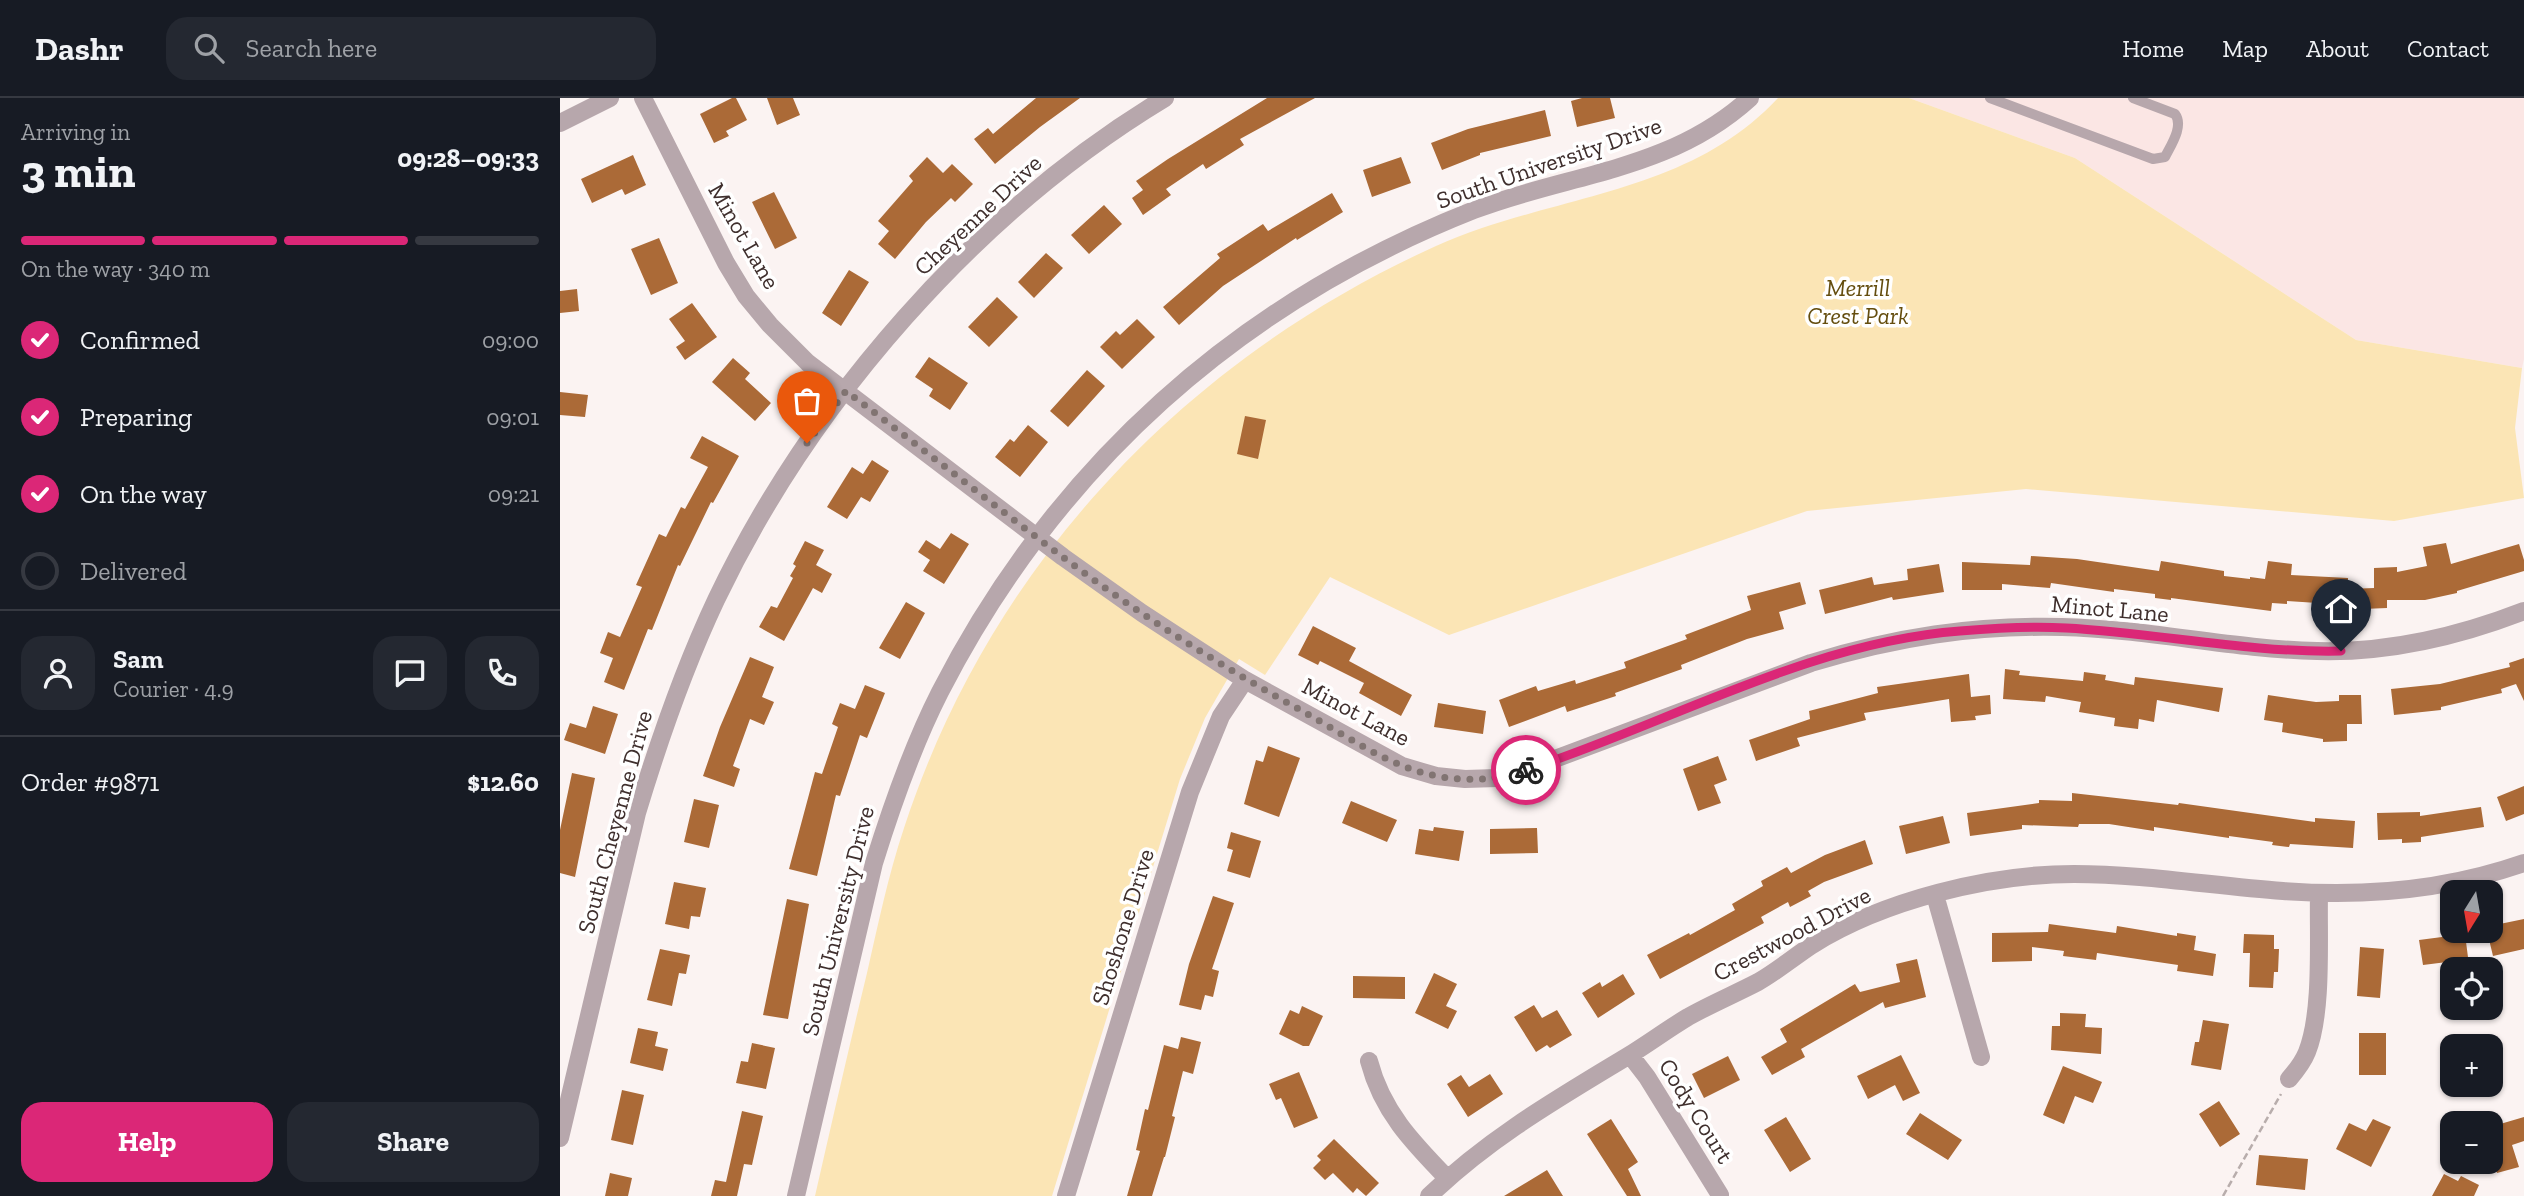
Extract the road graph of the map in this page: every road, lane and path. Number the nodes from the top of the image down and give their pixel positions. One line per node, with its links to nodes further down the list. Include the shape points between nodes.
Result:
1 (610, 98): 7 (street)
2 (643, 98): 8 (street, Minot Lane, via 715,244 746,296 793,350)
3 (1165, 98): 8 (street, Cheyenne Drive, via 1078,158 1009,214 915,307)
4 (1749, 98): 9 (street, South University Drive, via 1707,130 1659,155 1474,210 1391,246 1304,293 1229,345 1160,402 1112,447)
5 (1990, 98): 6 (lane, via 2153,159 2165,157 2179,119)
6 (2133, 98)
7 (560, 123)
8 (846, 391): 9 (street, Minot Lane); 19 (street, South Cheyenne Drive, via 807,443 745,545 672,706 637,813)
9 (1038, 537): 11 (street, Minot Lane); 22 (street, South University Drive, via 973,631 933,706 890,811)
10 (2524, 611): 11 (street, Minot Lane, via 2453,635 2365,650 2277,649 2066,628 1919,636 1811,663 1557,760 1477,780 1436,776 1388,760)
11 (1245, 680): 23 (street, Shoshone Drive, via 1221,716 1190,792)
12 (2524, 863): 13 (street, Crestwood Drive, via 2421,888)
13 (2319, 893): 14 (street, Crestwood Drive, via 2072,874 2027,876); 18 (street, via 2314,1030 2307,1053)
14 (1935, 895): 15 (street, Crestwood Drive, via 1864,918); 16 (street)
15 (1630, 1055): 20 (street, Crestwood Drive, via 1494,1139); 21 (street, Cody Court)
16 (1981, 1056)
17 (1369, 1061): 20 (street, via 1385,1104)
18 (2289, 1079): 25 (path)
19 (560, 1138)
20 (1447, 1178): 24 (street, Crestwood Drive)
21 (1720, 1195)
22 (796, 1196)
23 (1066, 1196)
24 (1429, 1196)
25 (2223, 1196)

